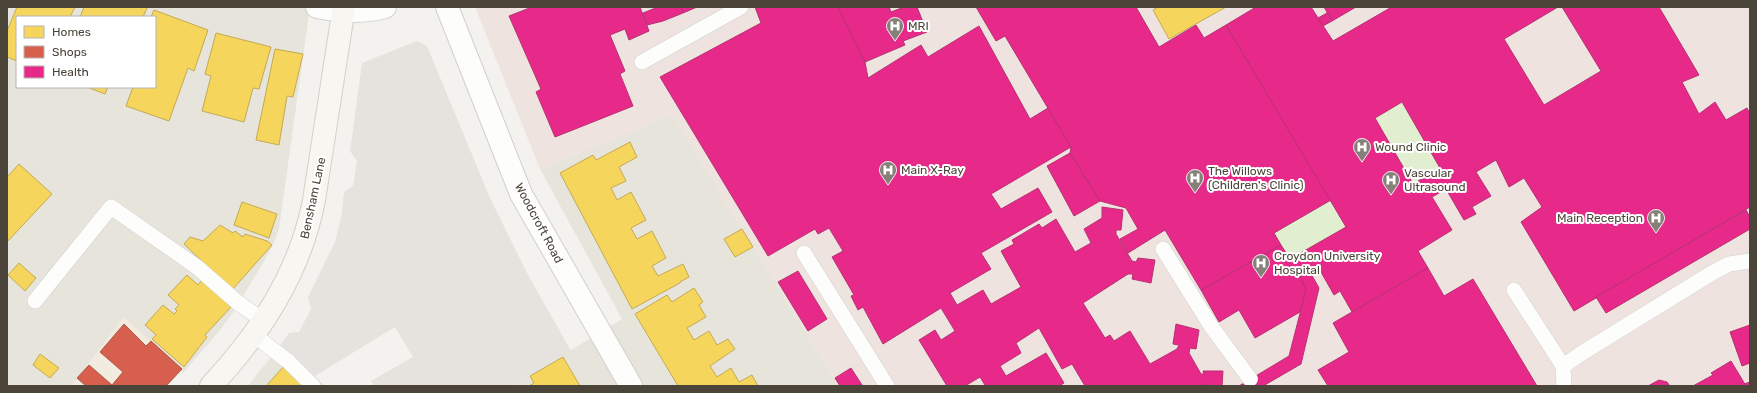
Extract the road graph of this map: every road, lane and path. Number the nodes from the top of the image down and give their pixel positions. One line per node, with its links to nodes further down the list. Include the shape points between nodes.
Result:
1 (317, 7): 5 (street)
2 (385, 7): 5 (street, via 362,12)
3 (447, 7): 17 (street, Woodcroft Road, via 521,194)
4 (741, 7): 6 (lane)
5 (344, 9): 12 (street, Bensham Lane, via 310,225 296,262)
6 (642, 62)
7 (1163, 249): 14 (lane, via 1211,326)
8 (804, 253): 18 (lane)
9 (1750, 261): 13 (lane, via 1729,264 1712,273)
10 (1514, 290): 13 (lane)
11 (35, 301): 12 (lane, via 111,207 197,266 237,302)
12 (259, 328): 15 (street, Bensham Lane); 16 (lane)
13 (1563, 366): 19 (lane)
14 (1250, 379)
15 (211, 386)
16 (313, 386)
17 (631, 386)
18 (887, 386)
19 (1564, 386)

